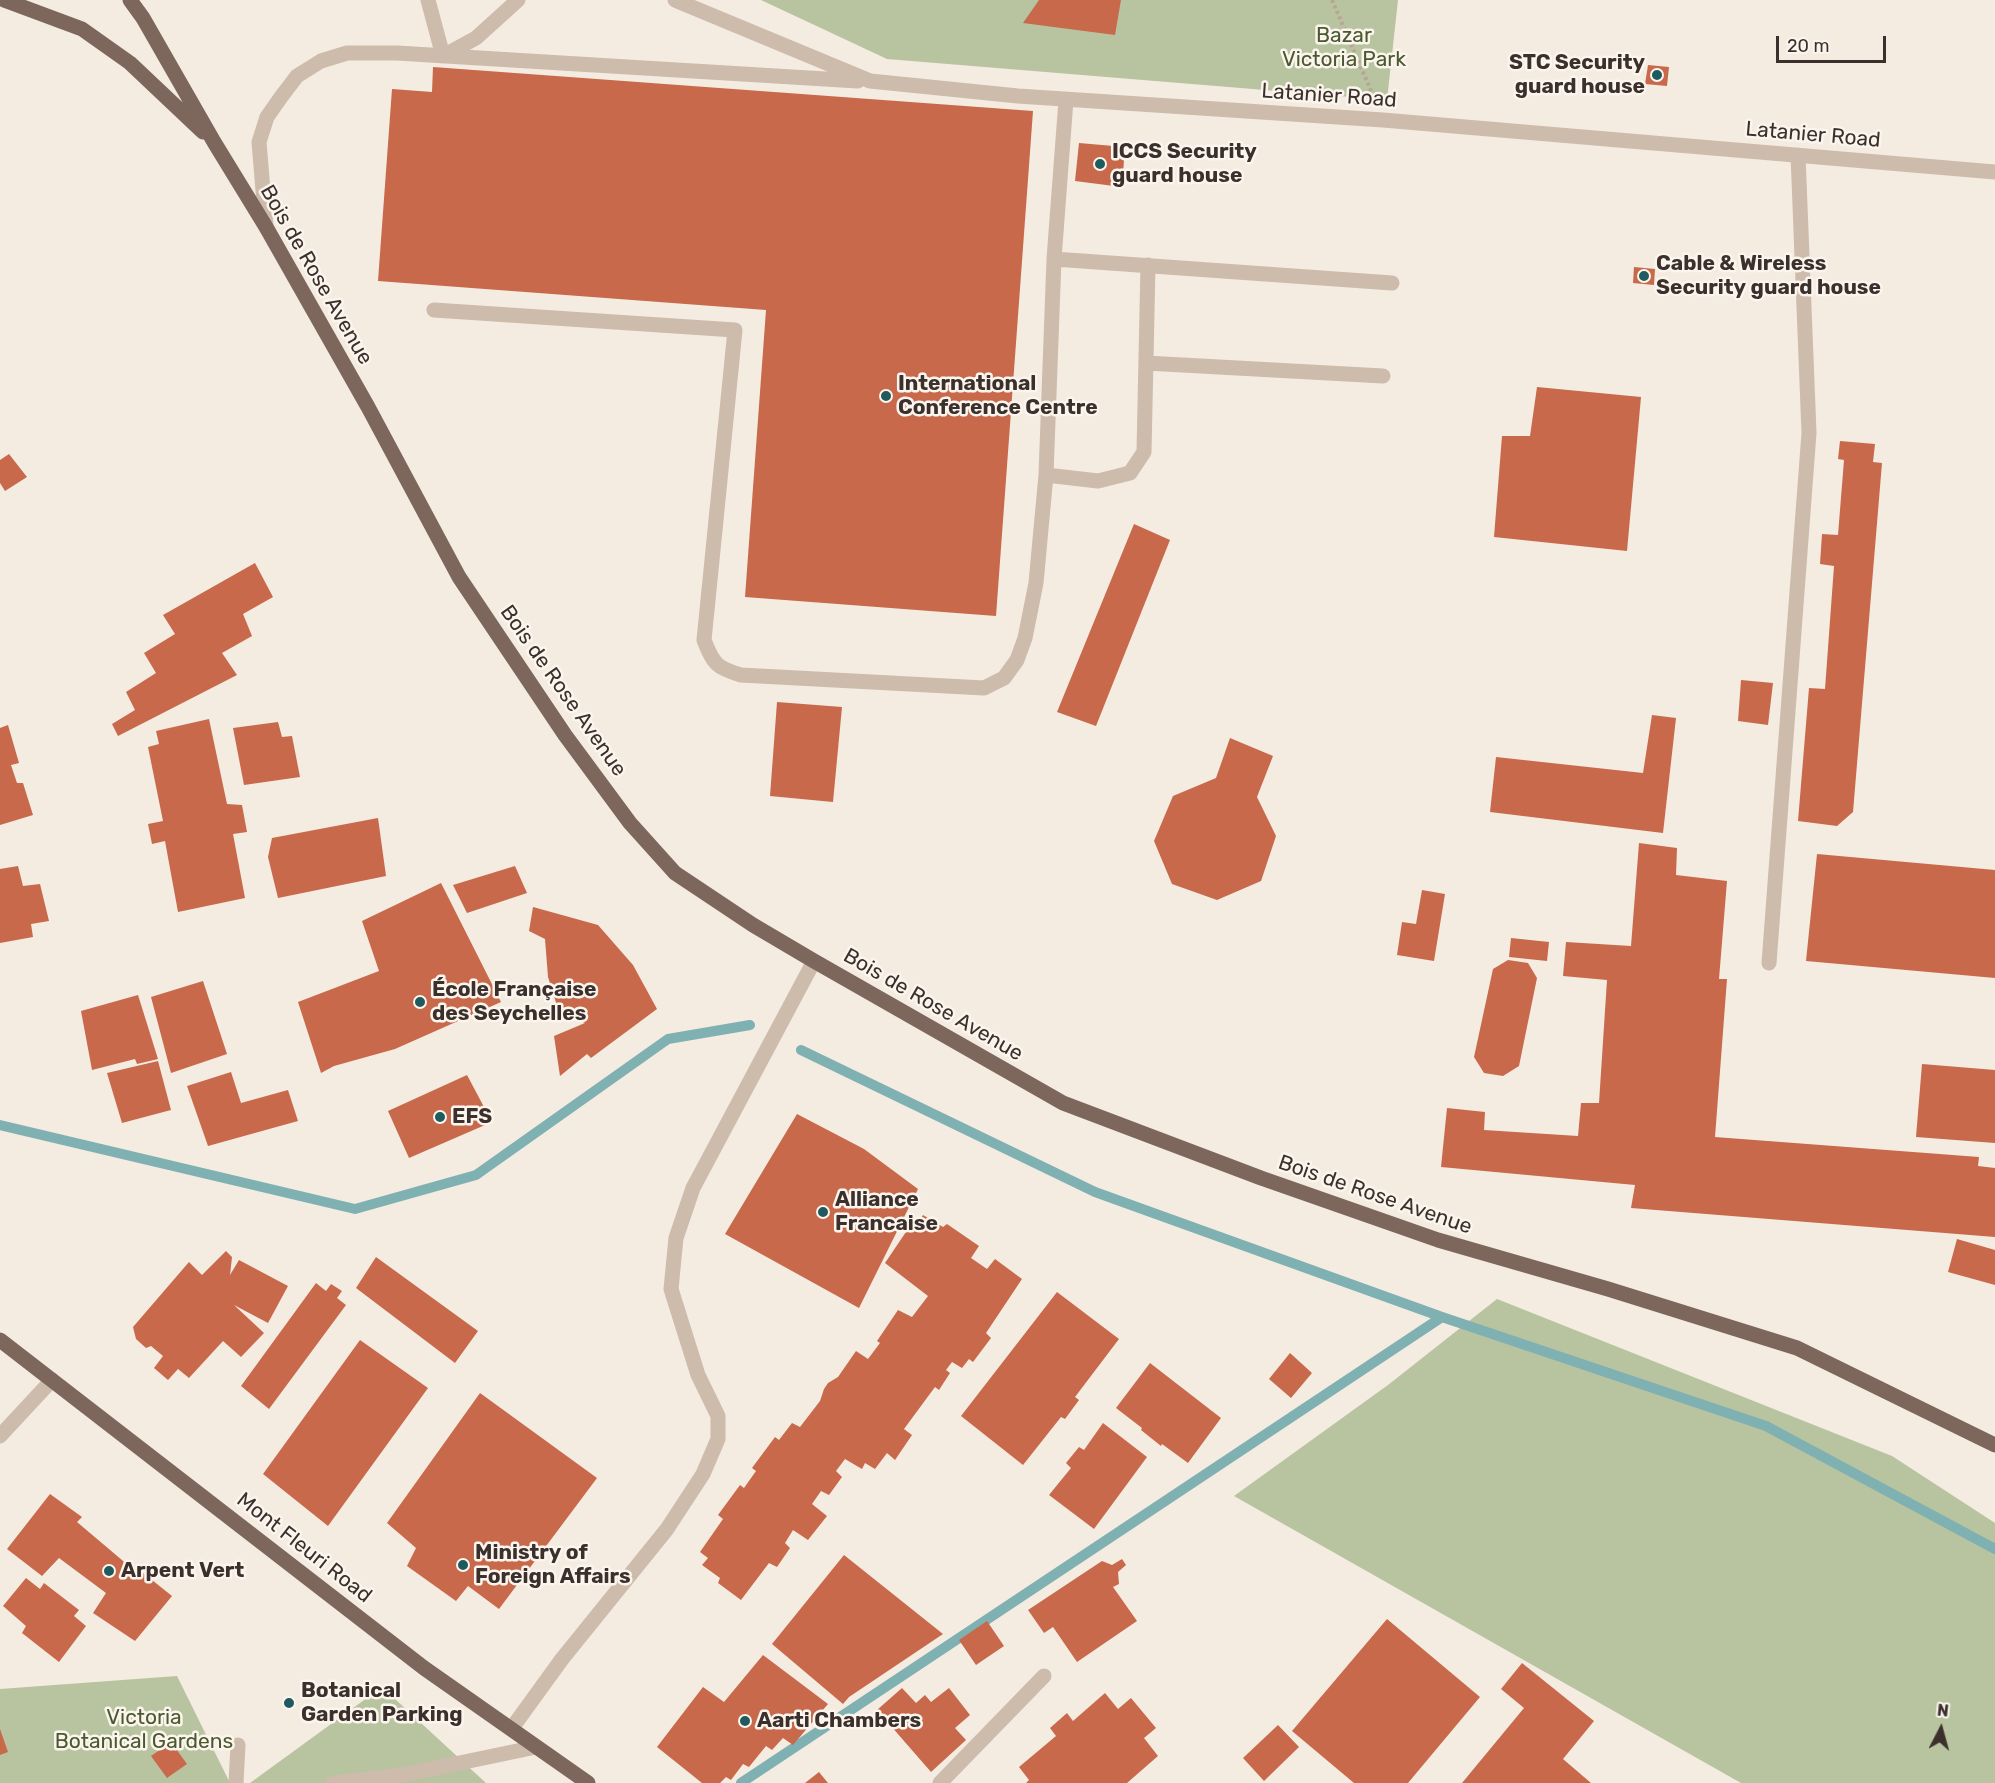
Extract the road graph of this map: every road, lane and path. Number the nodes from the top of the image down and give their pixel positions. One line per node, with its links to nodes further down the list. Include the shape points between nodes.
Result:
1 (4, 0): 11 (main road, Bois de Rose Avenue, via 82,30 130,63)
2 (130, 0): 11 (main road, Bois de Rose Avenue)
3 (428, 0): 7 (street)
4 (518, 0): 7 (street, via 476,38)
5 (675, 0): 8 (street, Latanier Road)
6 (1332, 0): 10 (path)
7 (443, 56): 8 (street); 14 (street, via 347,53 321,61 297,76 267,117 259,142)
8 (870, 81): 9 (street, Latanier Road)
9 (1066, 100): 10 (street, Latanier Road); 15 (street)
10 (1383, 120): 12 (street, Latanier Road)
11 (214, 142): 14 (main road, Bois de Rose Avenue)
12 (1798, 155): 13 (street, Latanier Road); 23 (street, via 1809,433)
13 (1995, 172)
14 (266, 227): 22 (main road, Bois de Rose Avenue, via 459,577 630,823 675,873)
15 (1054, 259): 16 (street); 21 (street)
16 (1148, 265): 17 (street); 19 (street)
17 (1392, 283)
18 (434, 310): 21 (street, via 735,330 704,640 717,664 741,675 984,688 1004,678 1017,660 1025,638 1036,583)
19 (1146, 363): 20 (street); 21 (street, via 1144,452 1130,473 1098,481)
20 (1383, 376)
21 (1046, 475)
22 (814, 961): 27 (main road, Bois de Rose Avenue, via 1063,1103 1438,1240 1797,1348); 29 (street, via 693,1188 676,1238 671,1289 698,1375 718,1416 718,1439 703,1474 667,1529)
23 (1769, 963)
24 (0, 1340): 25 (main road, Mont Fleuri Road)
25 (52, 1380): 26 (street); 29 (main road, Mont Fleuri Road, via 424,1668)
26 (0, 1436)
27 (1995, 1445)
28 (1044, 1676): 35 (street)
29 (512, 1728): 31 (main road, Mont Fleuri Road)
30 (238, 1745): 32 (street)
31 (536, 1747): 33 (street, via 402,1775); 34 (main road, Mont Fleuri Road)
32 (236, 1783)
33 (333, 1783)
34 (588, 1783)
35 (940, 1783)

